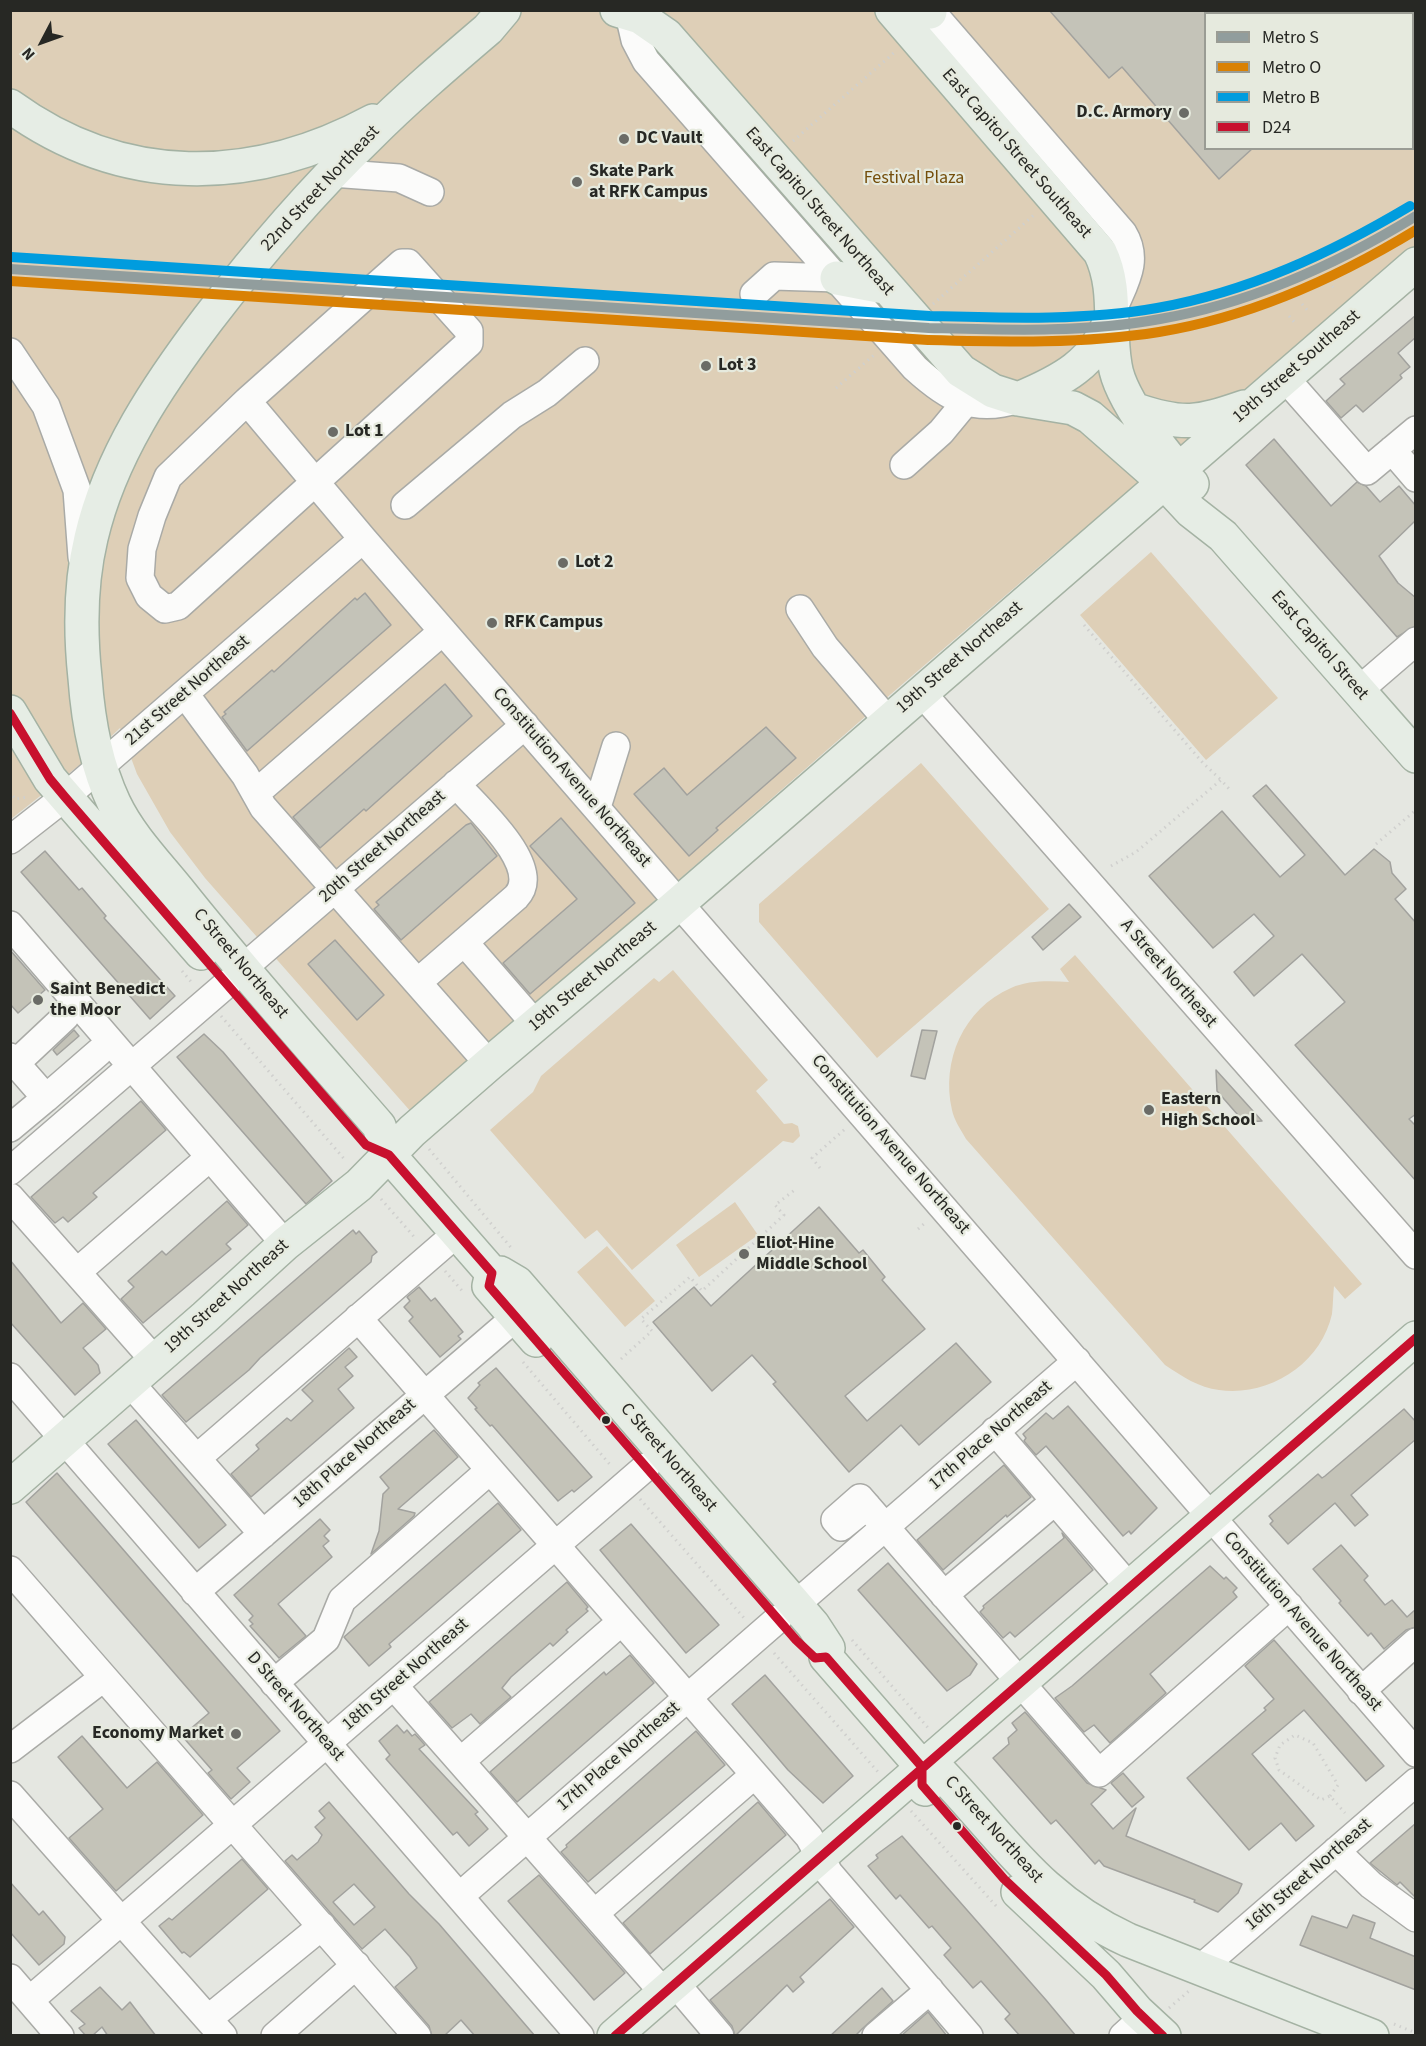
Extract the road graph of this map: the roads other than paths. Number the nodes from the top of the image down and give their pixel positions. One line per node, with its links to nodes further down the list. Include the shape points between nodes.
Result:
1 (531, 10): 5 (main road)
2 (892, 10): 15 (main road, East Capitol Street Southeast, via 1093,242 1110,277)
3 (625, 11): 12 (street, East Capitol Street Northeast, via 646,61); 13 (main road, East Capitol Street Northeast, via 666,35)
4 (928, 11): 15 (street, East Capitol Street Southeast, via 1123,233 1132,260)
5 (496, 20): 6 (main road, 22nd Street Northeast)
6 (401, 105): 8 (main road, via 338,137); 9 (main road, 22nd Street Northeast)
7 (10, 106): 8 (main road, via 70,142 130,162 196,169)
8 (262, 164): 9 (main road)
9 (332, 173): 10 (street, via 399,178); 33 (main road, 22nd Street Northeast, via 222,301 143,415 103,498)
10 (430, 192)
11 (1416, 264): 18 (main road, 19th Street Southeast)
12 (837, 278): 13 (main road); 14 (street, via 774,276); 21 (street, East Capitol Street Northeast, via 915,368)
13 (884, 286): 19 (main road, East Capitol Street Northeast, via 961,372 982,387)
14 (754, 294)
15 (1113, 310): 19 (main road, via 1102,339 1077,369); 23 (main road, East Capitol Street Southeast, via 1116,372)
16 (10, 352): 33 (street, via 46,406 76,490)
17 (585, 361): 30 (street, via 547,393 512,415)
18 (1285, 378): 22 (main road, 19th Street Southeast); 25 (street, via 1367,471)
19 (1018, 399): 21 (street, East Capitol Street Northeast, via 984,407); 27 (main road, East Capitol Street Northeast, via 1081,412)
20 (247, 401): 29 (street, Constitution Avenue Northeast); 29 (street, via 168,477 142,549 140,578 149,596 165,609 173,609); 29 (street, via 402,263 408,263 469,331 469,343 463,350)
21 (965, 403): 26 (street, via 941,432)
22 (1255, 404): 23 (main road, via 1192,422 1165,420); 27 (main road, 19th Street Southeast)
23 (1136, 410): 27 (main road, East Capitol Street Southeast)
24 (1416, 430): 25 (street)
25 (1392, 450): 28 (street)
26 (904, 465)
27 (1171, 476): 31 (main road, East Capitol Street Northeast, via 1191,512); 38 (main road, 19th Street Northeast)
28 (1416, 478)
29 (316, 482): 32 (street, Constitution Avenue Northeast)
30 (405, 505)
31 (1223, 536): 37 (main road, East Capitol Street)
32 (363, 539): 35 (street, Constitution Avenue Northeast); 39 (street, 21st Street Northeast)
33 (84, 579): 45 (main road, 22nd Street Northeast, via 82,647 87,701)
34 (800, 609): 41 (street, via 825,647)
35 (443, 631): 42 (street, Constitution Avenue Northeast); 47 (street)
36 (1416, 641): 37 (street)
37 (1358, 691): 44 (main road, East Capitol Street)
38 (921, 692): 41 (main road, 19th Street Northeast); 71 (street, A Street Northeast)
39 (185, 694): 45 (street, 21st Street Northeast); 47 (street)
40 (10, 712): 48 (main road, C Street Northeast)
41 (888, 721): 52 (main road, 19th Street Northeast)
42 (525, 725): 46 (street, 20th Street Northeast); 49 (street, Constitution Avenue Northeast)
43 (616, 746): 49 (street)
44 (1416, 756)
45 (101, 765): 48 (street, 21st Street Northeast); 56 (main road, C Street Northeast, via 114,802)
46 (456, 784): 51 (street, 20th Street Northeast); 54 (street, via 514,852 525,877 519,893)
47 (256, 793): 51 (street, via 263,807)
48 (65, 797): 50 (street, 21st Street Northeast); 56 (main road, C Street Northeast)
49 (597, 807): 52 (street, Constitution Avenue Northeast)
50 (10, 840)
51 (336, 889): 55 (street); 56 (street, 20th Street Northeast)
52 (680, 903): 58 (main road, 19th Street Northeast); 77 (street, Constitution Avenue Northeast)
53 (10, 925): 62 (street)
54 (464, 942): 55 (street); 58 (street)
55 (417, 982): 61 (street)
56 (229, 988): 62 (street, 20th Street Northeast); 65 (main road, C Street Northeast, via 366,1145)
57 (65, 1017): 60 (street)
58 (536, 1025): 61 (main road, 19th Street Northeast)
59 (99, 1052): 63 (street)
60 (13, 1060): 63 (street)
61 (489, 1064): 65 (main road, 19th Street Northeast)
62 (132, 1066): 64 (street, 20th Street Northeast); 66 (street)
63 (21, 1119): 64 (street)
64 (48, 1139): 67 (street, 20th Street Northeast)
65 (389, 1155): 69 (main road, C Street Northeast); 70 (main road, 19th Street Northeast, via 359,1185)
66 (209, 1158): 70 (street); 72 (street)
67 (10, 1171)
68 (10, 1197): 72 (street)
69 (457, 1233): 73 (main road, C Street Northeast); 75 (street)
70 (285, 1244): 78 (main road, 19th Street Northeast)
71 (1416, 1255)
72 (77, 1272): 78 (street)
73 (492, 1273): 74 (main road, C Street Northeast, via 489,1286); 99 (main road, C Street Northeast, via 517,1283)
74 (516, 1317): 81 (street, 18th Place Northeast); 86 (main road, C Street Northeast)
75 (358, 1318): 81 (street); 84 (street)
76 (1416, 1338): 90 (main road)
77 (1077, 1361): 82 (street, 17th Place Northeast); 90 (street, Constitution Avenue Northeast)
78 (155, 1362): 80 (main road, 19th Street Northeast)
79 (10, 1377): 83 (street, D Street Northeast)
80 (130, 1383): 83 (main road, 19th Street Northeast); 84 (street)
81 (423, 1395): 85 (street); 92 (street, 18th Place Northeast)
82 (995, 1431): 88 (street); 91 (street, 17th Place Northeast)
83 (66, 1440): 87 (main road, 19th Street Northeast); 96 (street, D Street Northeast)
84 (197, 1458): 92 (street)
85 (489, 1471): 93 (street); 103 (street, via 342,1600 326,1638)
86 (632, 1476): 93 (street, 18th Street Northeast); 99 (main road, C Street Northeast)
87 (10, 1487)
88 (1055, 1501): 95 (street); 97 (street)
89 (867, 1506): 91 (street)
90 (1211, 1516): 95 (main road); 98 (street, Constitution Avenue Northeast)
91 (885, 1527): 97 (street); 99 (street, 17th Place Northeast)
92 (263, 1534): 96 (street, 18th Place Northeast)
93 (555, 1545): 100 (street); 105 (street, 18th Street Northeast)
94 (10, 1570): 102 (street)
95 (1129, 1587): 104 (main road)
96 (195, 1592): 103 (street, D Street Northeast)
97 (944, 1595): 104 (street)
98 (1289, 1606): 104 (street, via 1099,1773); 106 (street, Constitution Avenue Northeast)
99 (774, 1616): 107 (street, 17th Place Northeast); 112 (main road, C Street Northeast, via 815,1658 838,1648)
100 (621, 1622): 107 (street); 111 (street)
101 (1416, 1642): 106 (street)
102 (103, 1678): 109 (street); 116 (street)
103 (274, 1683): 108 (street, D Street Northeast)
104 (1020, 1683): 112 (main road)
105 (394, 1686): 108 (street, 18th Street Northeast); 111 (street)
106 (1361, 1690): 110 (street, Constitution Avenue Northeast)
107 (688, 1698): 113 (street); 117 (street, 17th Place Northeast)
108 (327, 1744): 116 (street, 18th Street Northeast); 120 (street, D Street Northeast)
109 (10, 1749)
110 (1416, 1753)
111 (461, 1761): 117 (street)
112 (922, 1767): 119 (main road); 121 (main road, C Street Northeast, via 937,1768 1029,1873)
113 (753, 1776): 119 (street, via 809,1837); 122 (street)
114 (1416, 1782): 118 (street, 16th Street Northeast)
115 (10, 1795): 124 (street)
116 (234, 1823): 124 (street, 18th Street Northeast); 125 (street)
117 (528, 1836): 120 (street, 17th Place Northeast); 122 (street)
118 (1336, 1851): 123 (street, via 1371,1885); 127 (street, 16th Street Northeast)
119 (819, 1856): 129 (main road); 130 (street)
120 (460, 1895): 137 (street, D Street Northeast)
121 (1052, 1906): 127 (main road); 133 (main road, C Street Northeast); 142 (main road, via 1077,1936 1115,1956)
122 (595, 1913): 129 (street)
123 (1416, 1918)
124 (123, 1920): 131 (street, 18th Street Northeast); 132 (street)
125 (322, 1926): 126 (street); 132 (street)
126 (356, 1965): 134 (street); 136 (street)
127 (1202, 1968): 143 (main road)
128 (10, 1978): 131 (street)
129 (669, 1988): 138 (main road); 139 (street)
130 (930, 1990): 140 (street); 141 (street)
131 (30, 2000): 135 (street)
132 (216, 2027)
133 (1144, 2030)
134 (414, 2035)
135 (60, 2036)
136 (275, 2036)
137 (580, 2036)
138 (614, 2036)
139 (720, 2036)
140 (876, 2036)
141 (969, 2036)
142 (1320, 2036)
143 (1372, 2036)

